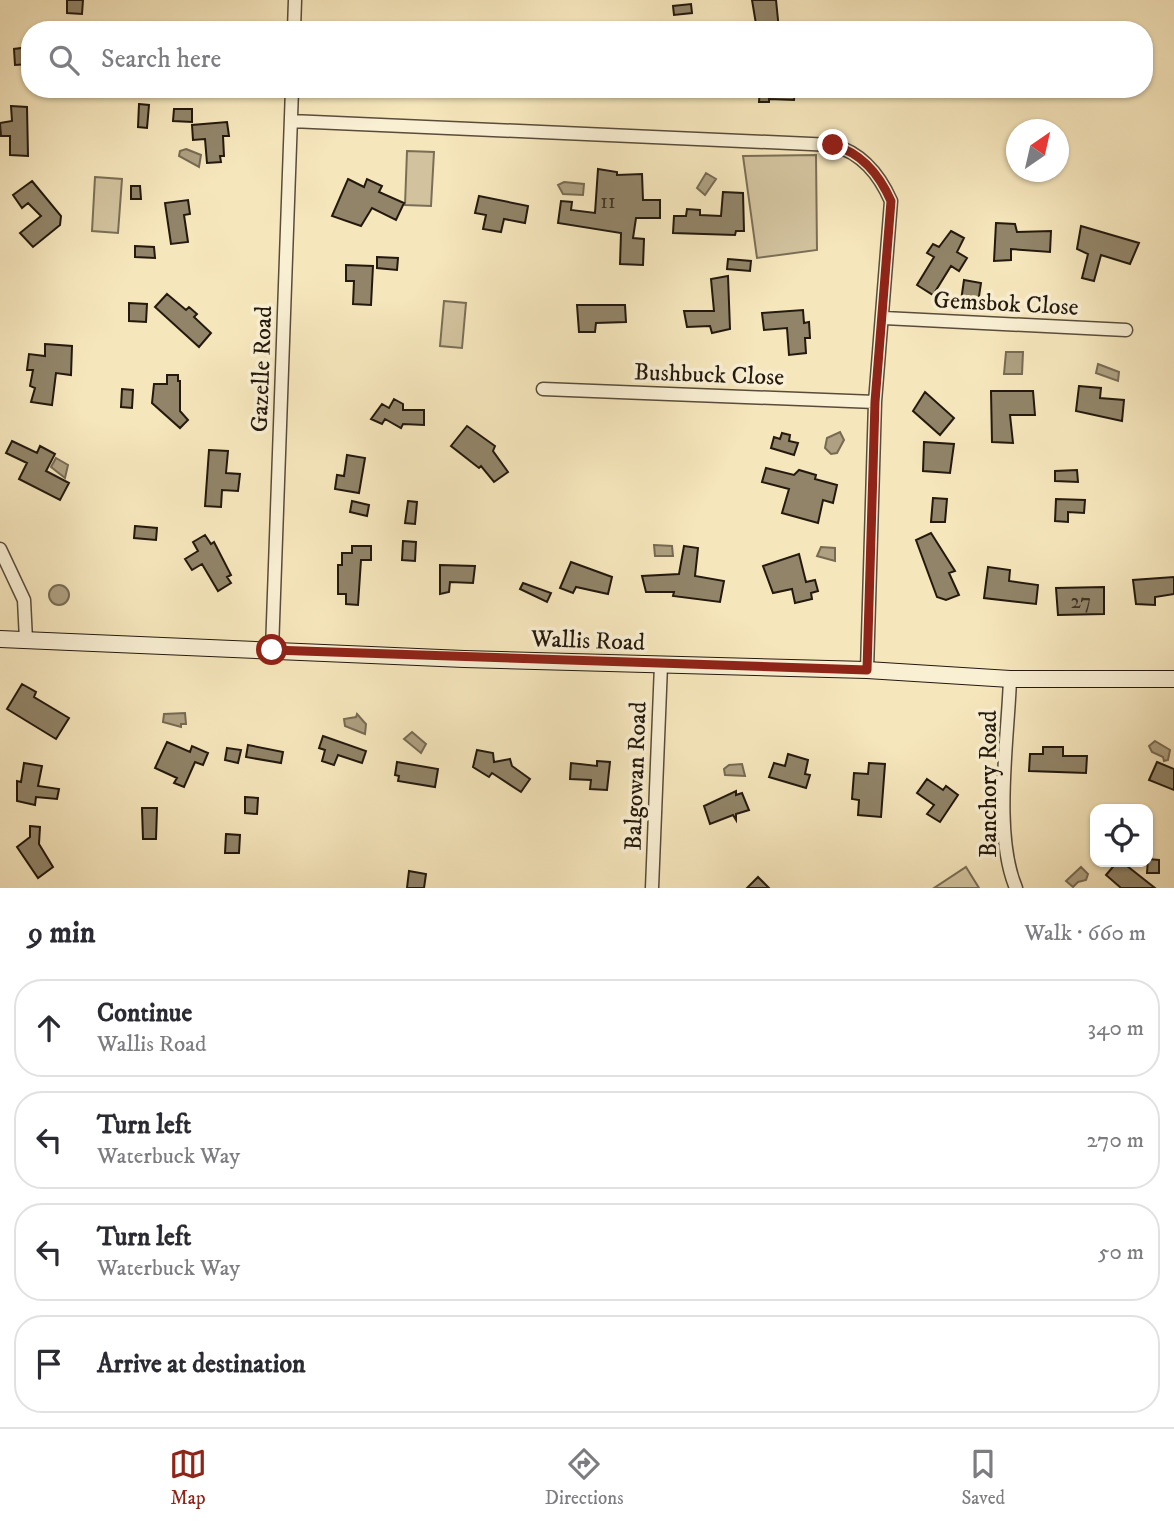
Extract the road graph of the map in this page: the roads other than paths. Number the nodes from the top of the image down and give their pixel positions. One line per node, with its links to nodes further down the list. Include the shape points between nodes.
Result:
1 (295, 0): 2 (street)
2 (294, 21)
3 (292, 98): 4 (street, Gazelle Road)
4 (291, 121): 5 (street, via 833,145 849,150 882,182 891,201); 12 (street, Gazelle Road)
5 (884, 318): 6 (street, Gemsbok Close); 8 (street)
6 (1126, 330)
7 (543, 389): 8 (street, Bushbuck Close)
8 (875, 402): 14 (street)
9 (0, 549): 11 (street, via 24,600)
10 (0, 639): 11 (street, Wallis Road)
11 (26, 640): 12 (street, Wallis Road)
12 (272, 650): 13 (street, Wallis Road)
13 (660, 665): 14 (street, Wallis Road); 17 (street, Balgowan Road)
14 (867, 670): 15 (street, Wallis Road)
15 (1010, 679): 16 (street, Wallis Road); 18 (street, Banchory Road, via 1004,826 1005,853)
16 (1174, 679)
17 (652, 888)
18 (1016, 888)

